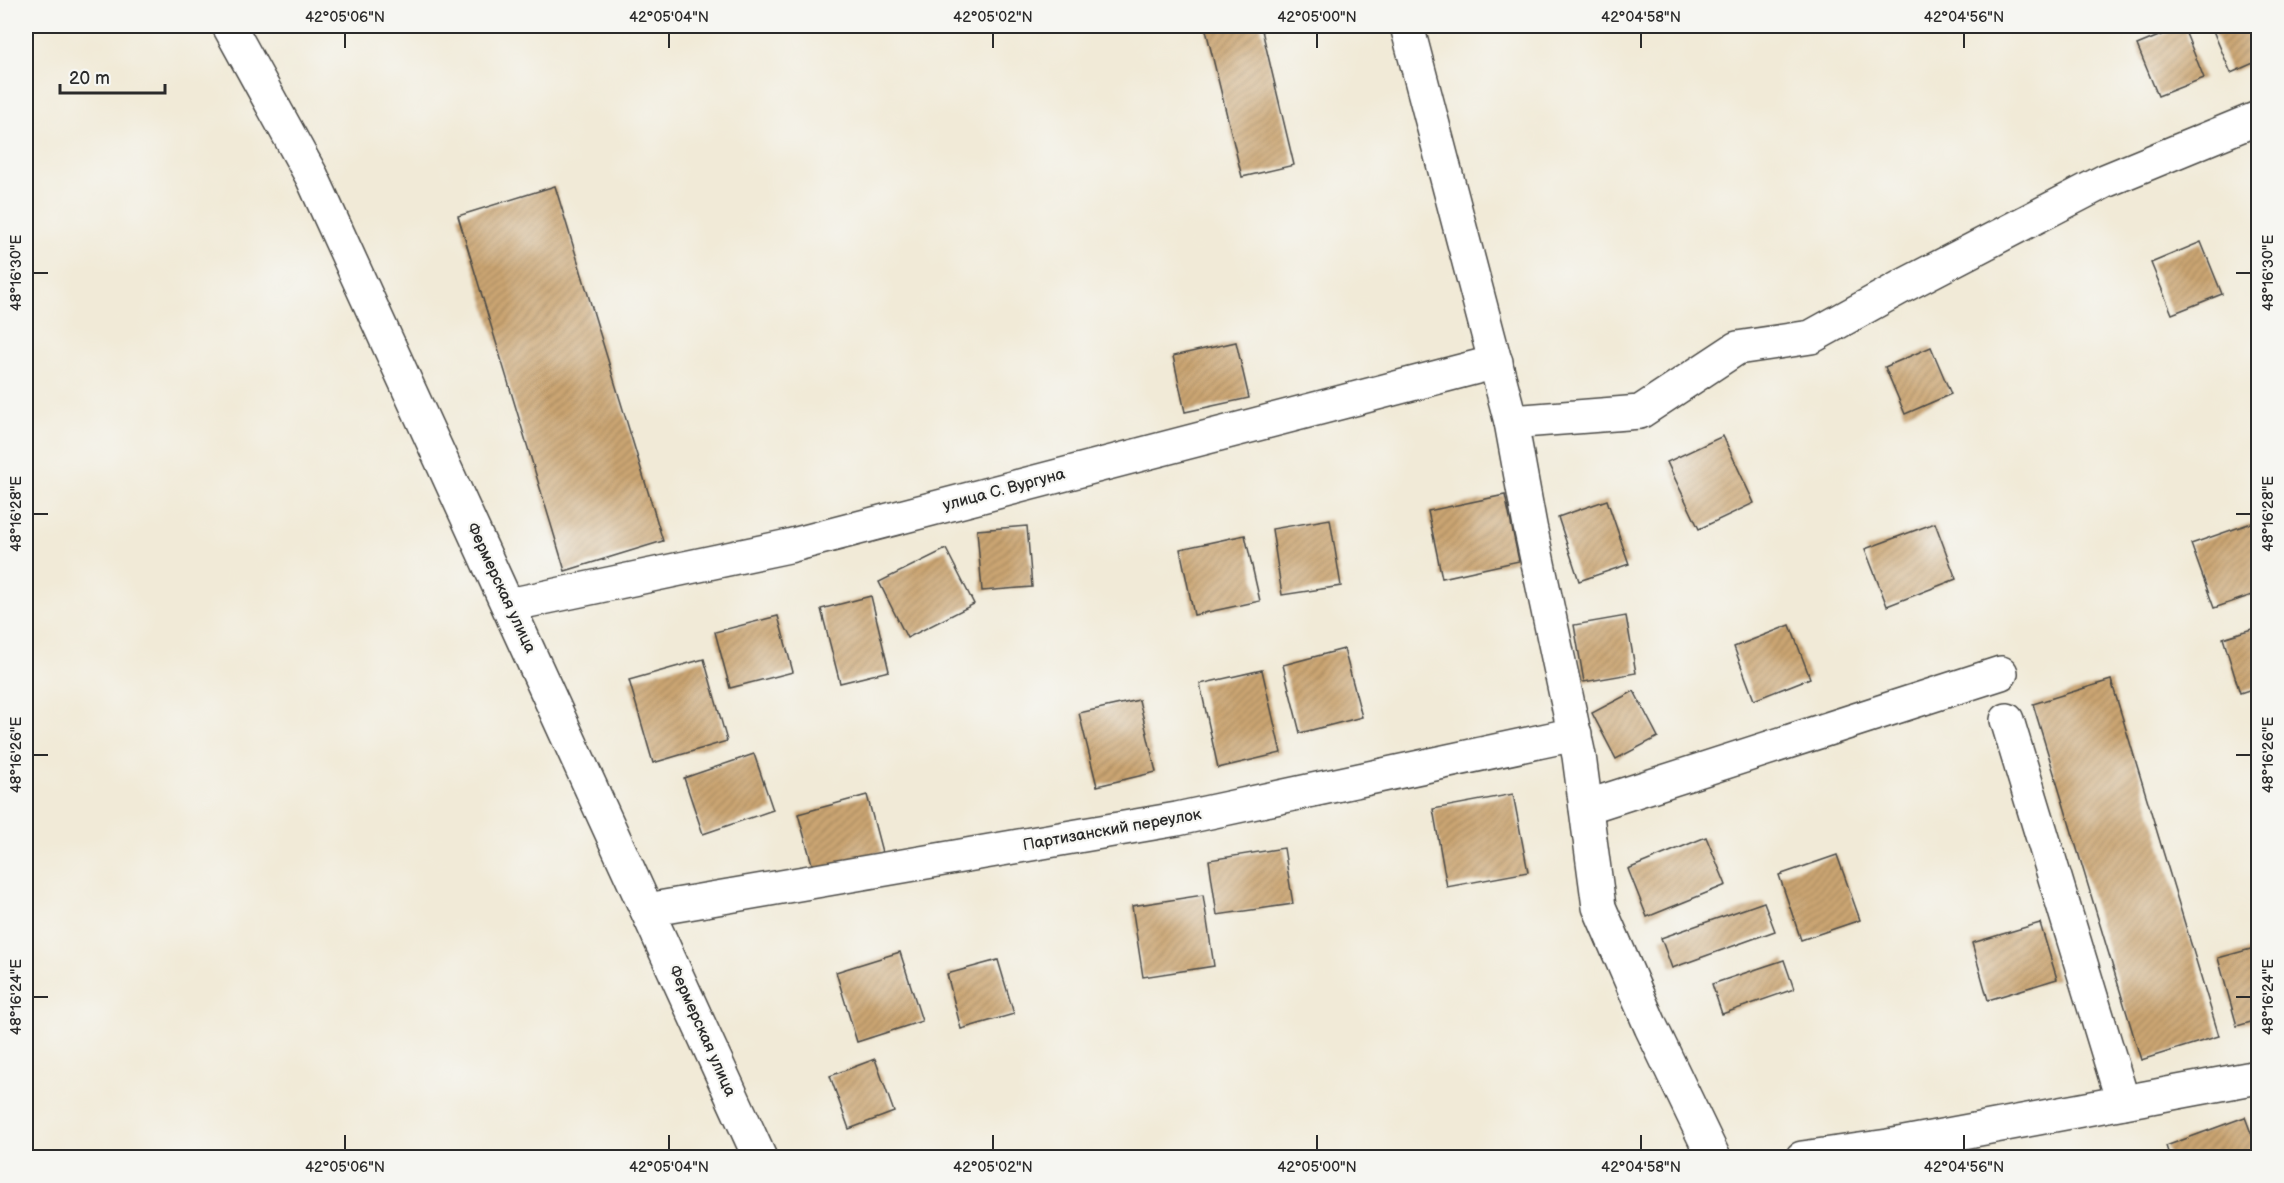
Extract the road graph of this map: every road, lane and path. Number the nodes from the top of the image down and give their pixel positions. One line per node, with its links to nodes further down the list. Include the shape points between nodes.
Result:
1 (229, 26): 6 (street, Фермерская улица, via 312,177)
2 (1407, 26): 4 (street)
3 (2259, 118): 5 (street, via 2105,181 1811,337 1737,348 1640,412)
4 (1496, 362): 5 (street); 6 (street, улица С. Вургуна, via 789,546)
5 (1511, 422): 9 (street)
6 (509, 605): 11 (street, Фермерская улица)
7 (2001, 673): 10 (street)
8 (2007, 720): 13 (street)
9 (1575, 734): 10 (street); 11 (street, Партизанский переулок, via 1177,819)
10 (1586, 807): 16 (street, via 1599,907)
11 (647, 910): 15 (street, Фермерская улица)
12 (2258, 1078): 13 (street)
13 (2123, 1102): 14 (street)
14 (1891, 1152): 17 (street)
15 (760, 1158)
16 (1714, 1158)
17 (1802, 1158)

